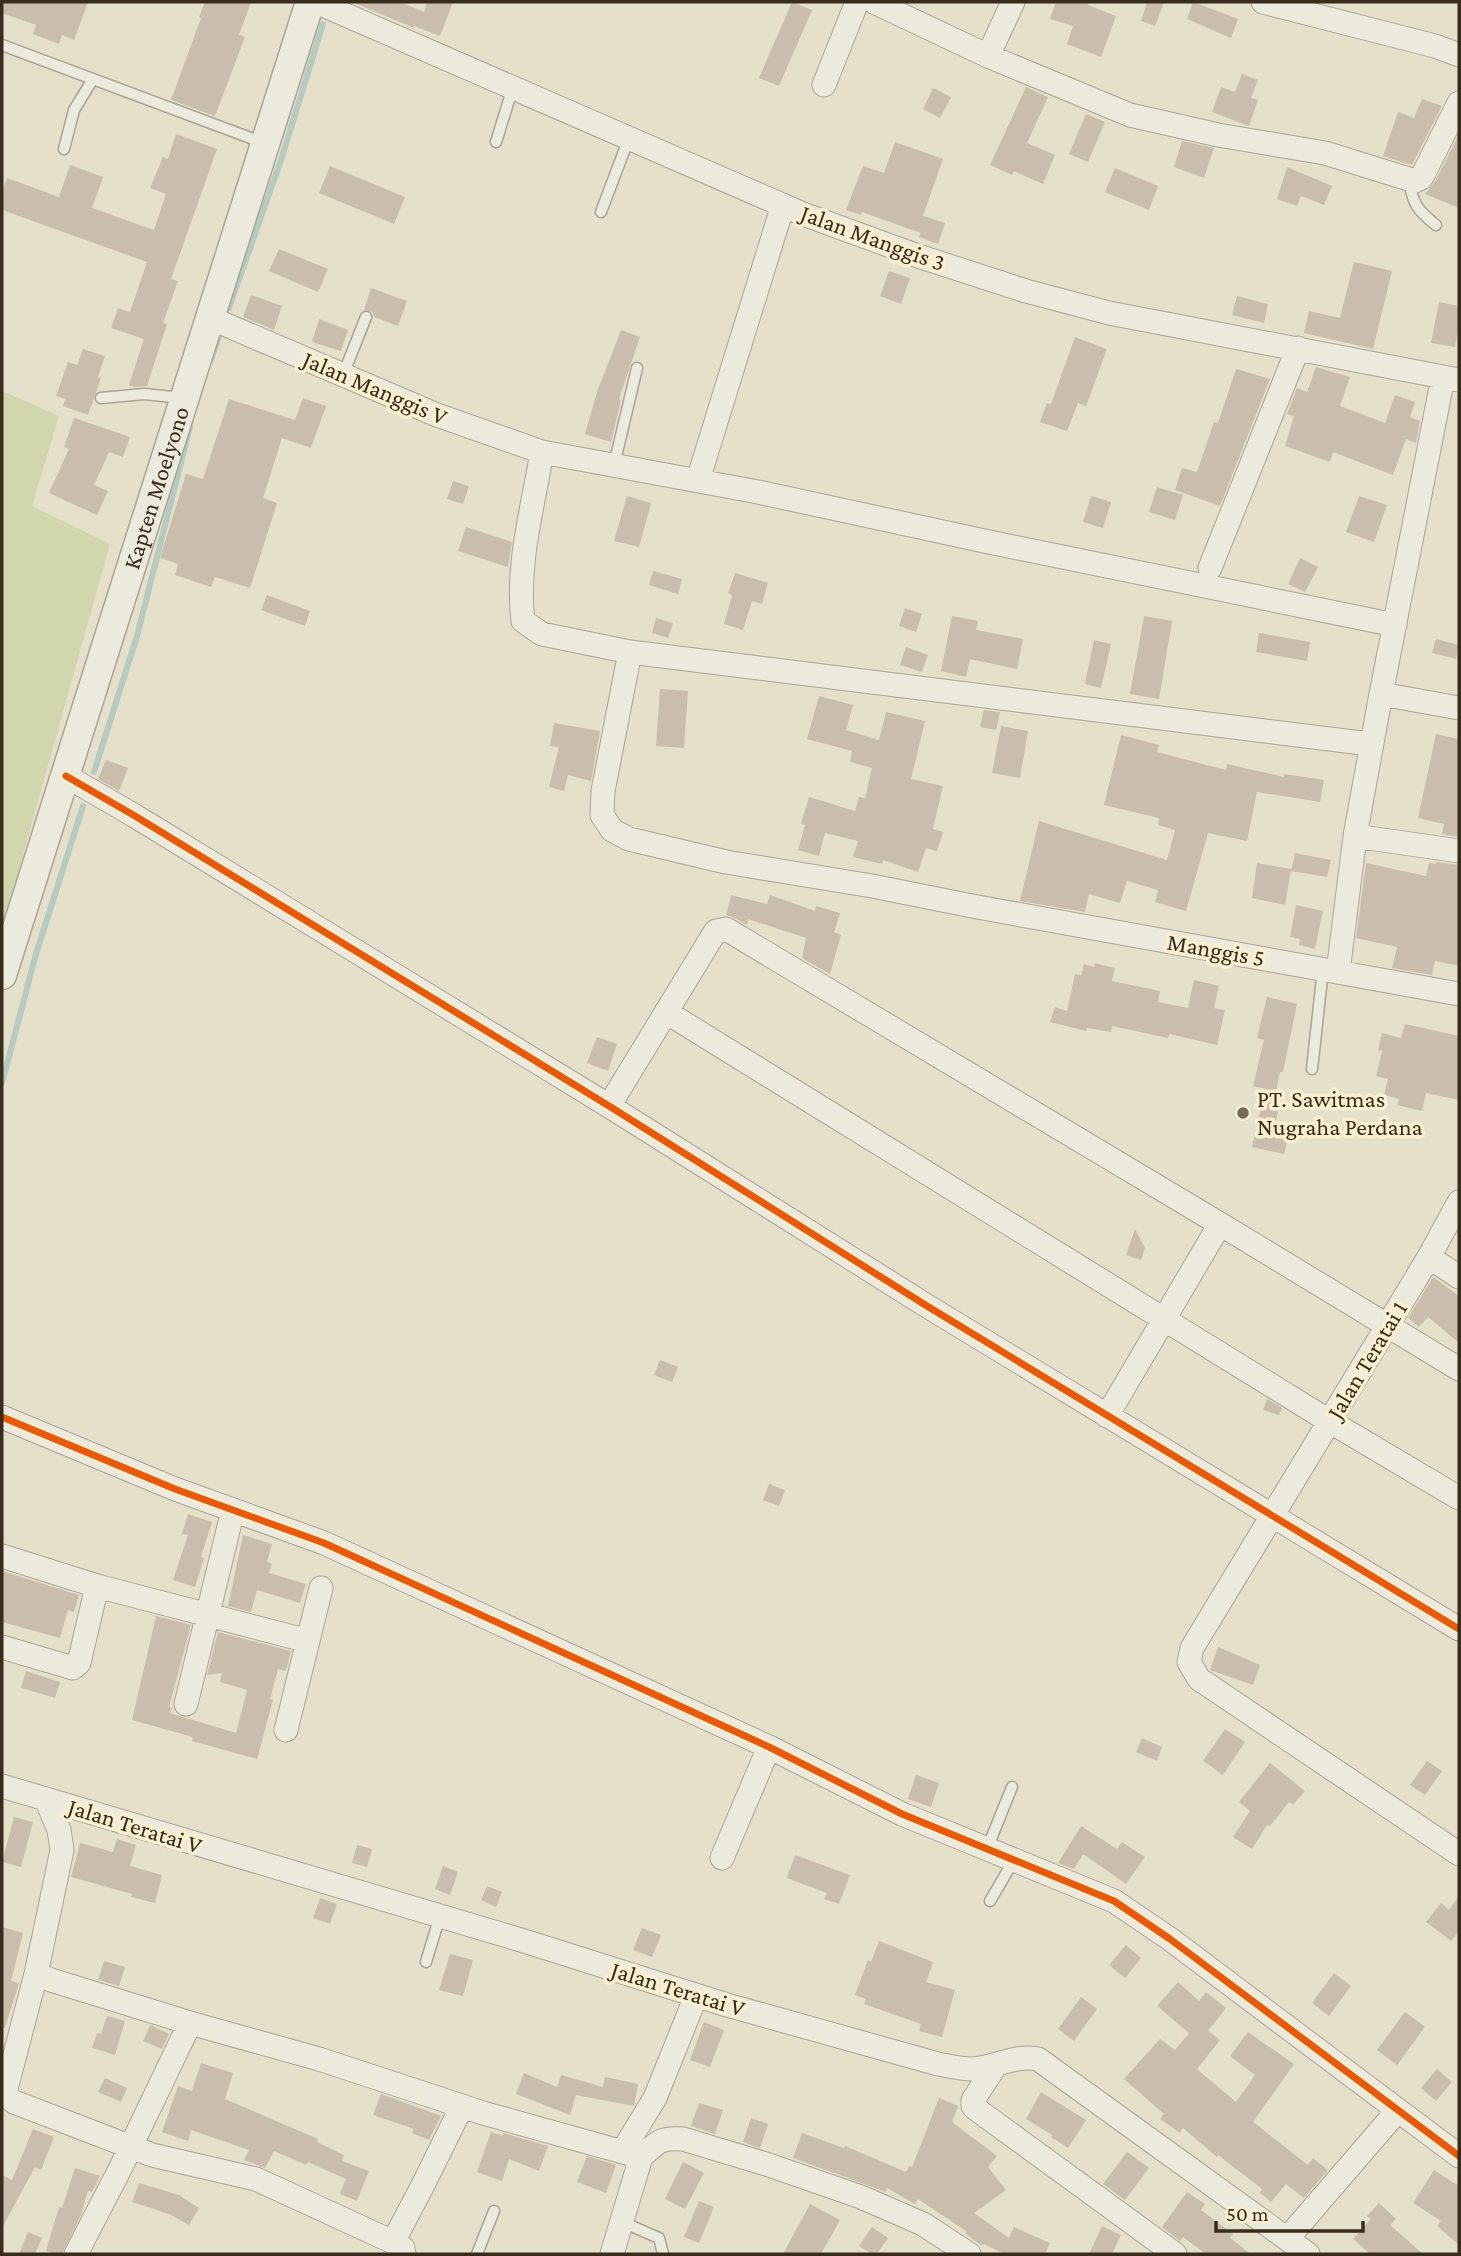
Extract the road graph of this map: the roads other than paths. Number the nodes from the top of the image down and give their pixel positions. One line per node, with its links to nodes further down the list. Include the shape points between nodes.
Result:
1 (310, 2): 16 (street, Kapten Moelyono)
2 (316, 2): 12 (street, Jalan Manggis 3)
3 (857, 2): 11 (street)
4 (874, 2): 9 (street)
5 (1013, 2): 9 (street)
6 (1263, 2): 8 (street)
7 (2, 45): 10 (lane)
8 (1459, 55)
9 (988, 56): 18 (street, via 1130,115 1325,153)
10 (93, 79): 16 (lane); 17 (lane, via 74,110)
11 (824, 85)
12 (513, 87): 14 (street, Jalan Manggis 3); 15 (lane)
13 (1459, 103): 18 (street, via 1421,178)
14 (629, 138): 19 (street, Jalan Manggis 3); 20 (lane)
15 (496, 142)
16 (264, 143): 23 (street, Kapten Moelyono)
17 (64, 149)
18 (1409, 179): 21 (lane, via 1419,212)
19 (783, 205): 24 (street, Jalan Manggis 3, via 918,257 1059,301); 32 (street)
20 (601, 212)
21 (1436, 225)
22 (366, 317): 26 (lane)
23 (210, 318): 26 (street, Jalan Manggis V); 29 (street, Kapten Moelyono)
24 (1298, 348): 27 (street, Jalan Manggis 3); 33 (street)
25 (637, 368): 31 (lane)
26 (343, 375): 30 (street, Jalan Manggis V)
27 (1451, 378): 34 (street)
28 (101, 398): 29 (lane, via 144,394)
29 (185, 398): 39 (street, Kapten Moelyono)
30 (542, 452): 31 (street, Jalan Manggis V); 35 (street, via 522,568 523,621 542,634)
31 (614, 465): 32 (street, Jalan Manggis V)
32 (698, 480): 34 (street, Jalan Manggis V)
33 (1210, 568)
34 (1395, 625): 36 (street)
35 (631, 652): 38 (street); 42 (street, Manggis 5, via 601,815 612,830 629,839 726,862)
36 (1381, 694): 37 (street); 38 (street)
37 (1459, 708)
38 (1370, 744): 40 (street)
39 (66, 776): 43 (street, Kapten Moelyono); 47 (street)
40 (1355, 836): 41 (street); 42 (street)
41 (1459, 851)
42 (1330, 971): 44 (street, Manggis 5); 46 (lane)
43 (2, 975)
44 (1459, 994)
45 (666, 1012): 47 (street); 49 (street, via 716,931 726,929); 52 (street)
46 (1312, 1069)
47 (609, 1106): 55 (street)
48 (1459, 1202): 50 (street, Jalan Teratai 1)
49 (1220, 1224): 52 (street); 53 (street)
50 (1429, 1257): 51 (street); 53 (street, Jalan Teratai 1)
51 (1459, 1277)
52 (1164, 1318): 55 (street); 57 (street)
53 (1388, 1326): 54 (street); 57 (street, Jalan Teratai 1)
54 (1459, 1369)
55 (1107, 1416): 60 (street)
56 (2, 1417): 59 (street)
57 (1329, 1421): 58 (street); 60 (street, Jalan Teratai 1)
58 (1459, 1498)
59 (233, 1510): 64 (street); 70 (street, via 332,1546)
60 (1272, 1516): 65 (street); 75 (street, Jalan Teratai 1, via 1192,1648 1189,1662 1195,1674)
61 (2, 1556): 62 (street)
62 (96, 1586): 64 (street); 67 (street, via 77,1667)
63 (321, 1588): 66 (street)
64 (208, 1616): 66 (street); 68 (street)
65 (1459, 1629)
66 (308, 1641): 69 (street)
67 (2, 1647)
68 (186, 1704)
69 (286, 1730)
70 (769, 1747): 74 (street, via 902,1814); 76 (street)
71 (2, 1786): 73 (street, Jalan Teratai V)
72 (1012, 1787): 74 (lane)
73 (46, 1799): 79 (street, Jalan Teratai V); 81 (street, via 62,1850)
74 (987, 1849): 77 (street)
75 (1459, 1854)
76 (722, 1858)
77 (1014, 1860): 78 (lane); 86 (street, via 1128,1909)
78 (990, 1901)
79 (440, 1916): 80 (lane); 82 (street, Jalan Teratai V)
80 (426, 1962)
81 (37, 1974): 83 (street); 87 (street, via 10,2069 8,2097)
82 (696, 1996): 84 (street, Jalan Teratai V, via 938,2064 971,2069); 88 (street)
83 (190, 2023): 85 (street); 87 (street)
84 (996, 2065): 92 (street, Jalan Teratai V, via 1038,2059); 99 (street, via 973,2106)
85 (462, 2106): 88 (street); 93 (street)
86 (1398, 2110): 89 (street); 92 (street)
87 (130, 2148): 93 (street, via 256,2179); 94 (street)
88 (632, 2155): 91 (street); 98 (street, via 663,2139 695,2142 861,2197 923,2224)
89 (1459, 2156)
90 (494, 2211): 95 (lane)
91 (622, 2222): 96 (street); 97 (lane, via 659,2238)
92 (1287, 2239): 100 (street, Jalan Teratai V)
93 (399, 2248)
94 (76, 2254)
95 (477, 2254)
96 (612, 2254)
97 (663, 2254)
98 (969, 2254)
99 (1175, 2254)
100 (1308, 2254)

